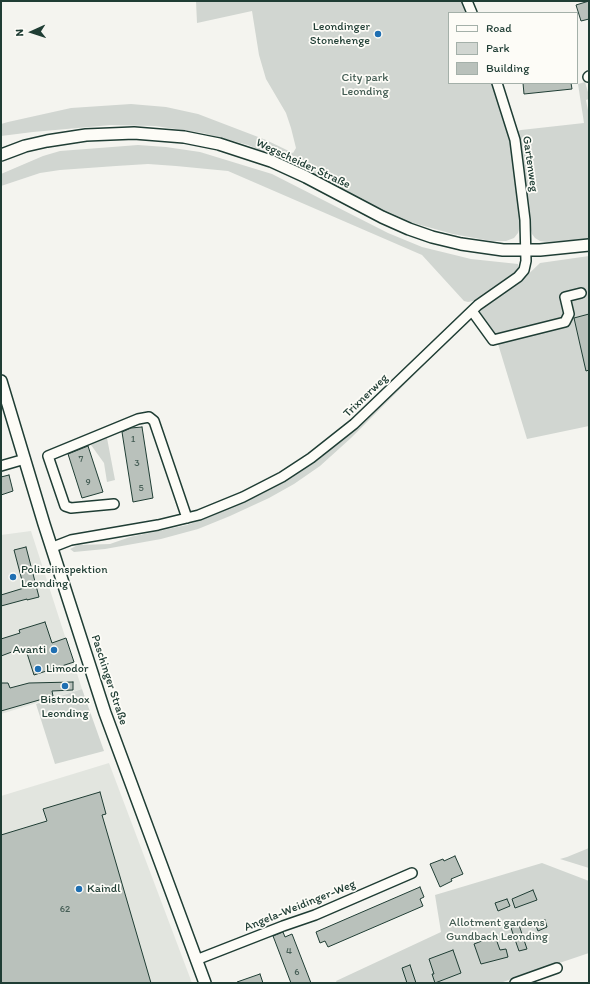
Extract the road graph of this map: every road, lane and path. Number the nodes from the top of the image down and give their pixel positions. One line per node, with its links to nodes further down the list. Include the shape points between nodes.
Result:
1 (467, 1): 2 (street)
2 (472, 12)
3 (497, 84): 6 (street, Gartenweg, via 515,140)
4 (1, 155): 6 (street, Wegscheider Straße, via 47,141 104,133 152,133 201,140 235,148 271,161 382,217 432,237 480,247)
5 (589, 245): 6 (street, Wegscheider Straße)
6 (527, 250): 8 (street, Trixnerweg, via 524,270)
7 (581, 293): 8 (street, via 565,297 569,314 565,322 493,340)
8 (472, 311): 13 (street, Trixnerweg, via 354,424 311,458 243,498)
9 (1, 382): 10 (street, Paschinger Straße)
10 (25, 459): 11 (street); 14 (street, Paschinger Straße)
11 (1, 466)
12 (114, 504): 13 (street, via 71,508 65,506 48,456 138,419 150,417 154,420)
13 (187, 518): 14 (street, Trixnerweg, via 71,540)
14 (53, 547): 16 (street, Paschinger Straße, via 105,713)
15 (412, 873): 16 (street, Angela-Weidinger-Weg, via 315,915)
16 (196, 960): 18 (street, Paschinger Straße)
17 (557, 968): 19 (street)
18 (205, 983)
19 (515, 983)

